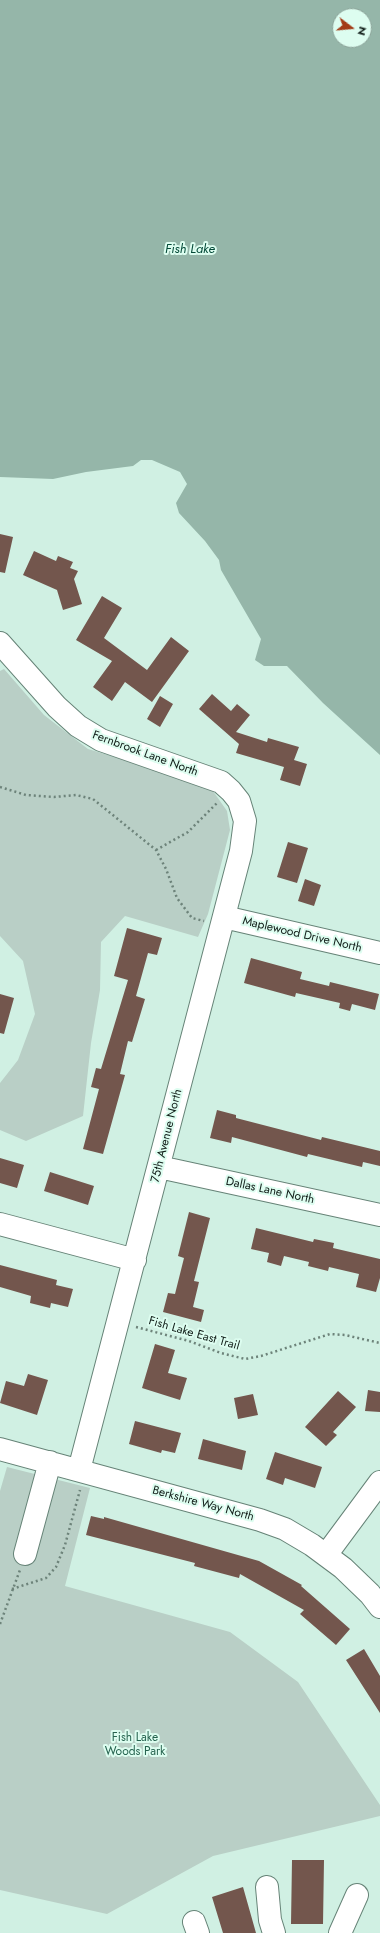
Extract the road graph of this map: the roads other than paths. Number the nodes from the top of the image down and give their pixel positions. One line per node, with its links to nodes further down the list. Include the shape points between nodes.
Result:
1 (2, 649): 2 (street, Fernbrook Lane North, via 56,708 88,733 101,740 221,782)
2 (235, 796): 3 (street, 75th Avenue North, via 244,816 244,834)
3 (223, 921): 4 (street, Maplewood Drive North); 5 (street, 75th Avenue North)
4 (380, 953)
5 (159, 1167): 6 (street, Dallas Lane North); 8 (street, 75th Avenue North)
6 (380, 1215)
7 (0, 1224): 8 (street)
8 (135, 1260): 11 (street, 75th Avenue North)
9 (0, 1449): 10 (street, Berkshire Way North)
10 (50, 1462): 11 (street, Berkshire Way North); 13 (street)
11 (79, 1470): 14 (street, Berkshire Way North, via 260,1520 285,1529)
12 (380, 1482): 14 (street)
13 (25, 1554)
14 (326, 1555): 15 (street, Berkshire Way North, via 370,1594)
15 (380, 1607)
16 (267, 1887): 18 (street)
17 (357, 1895): 19 (street)
18 (274, 1933)
19 (340, 1933)

